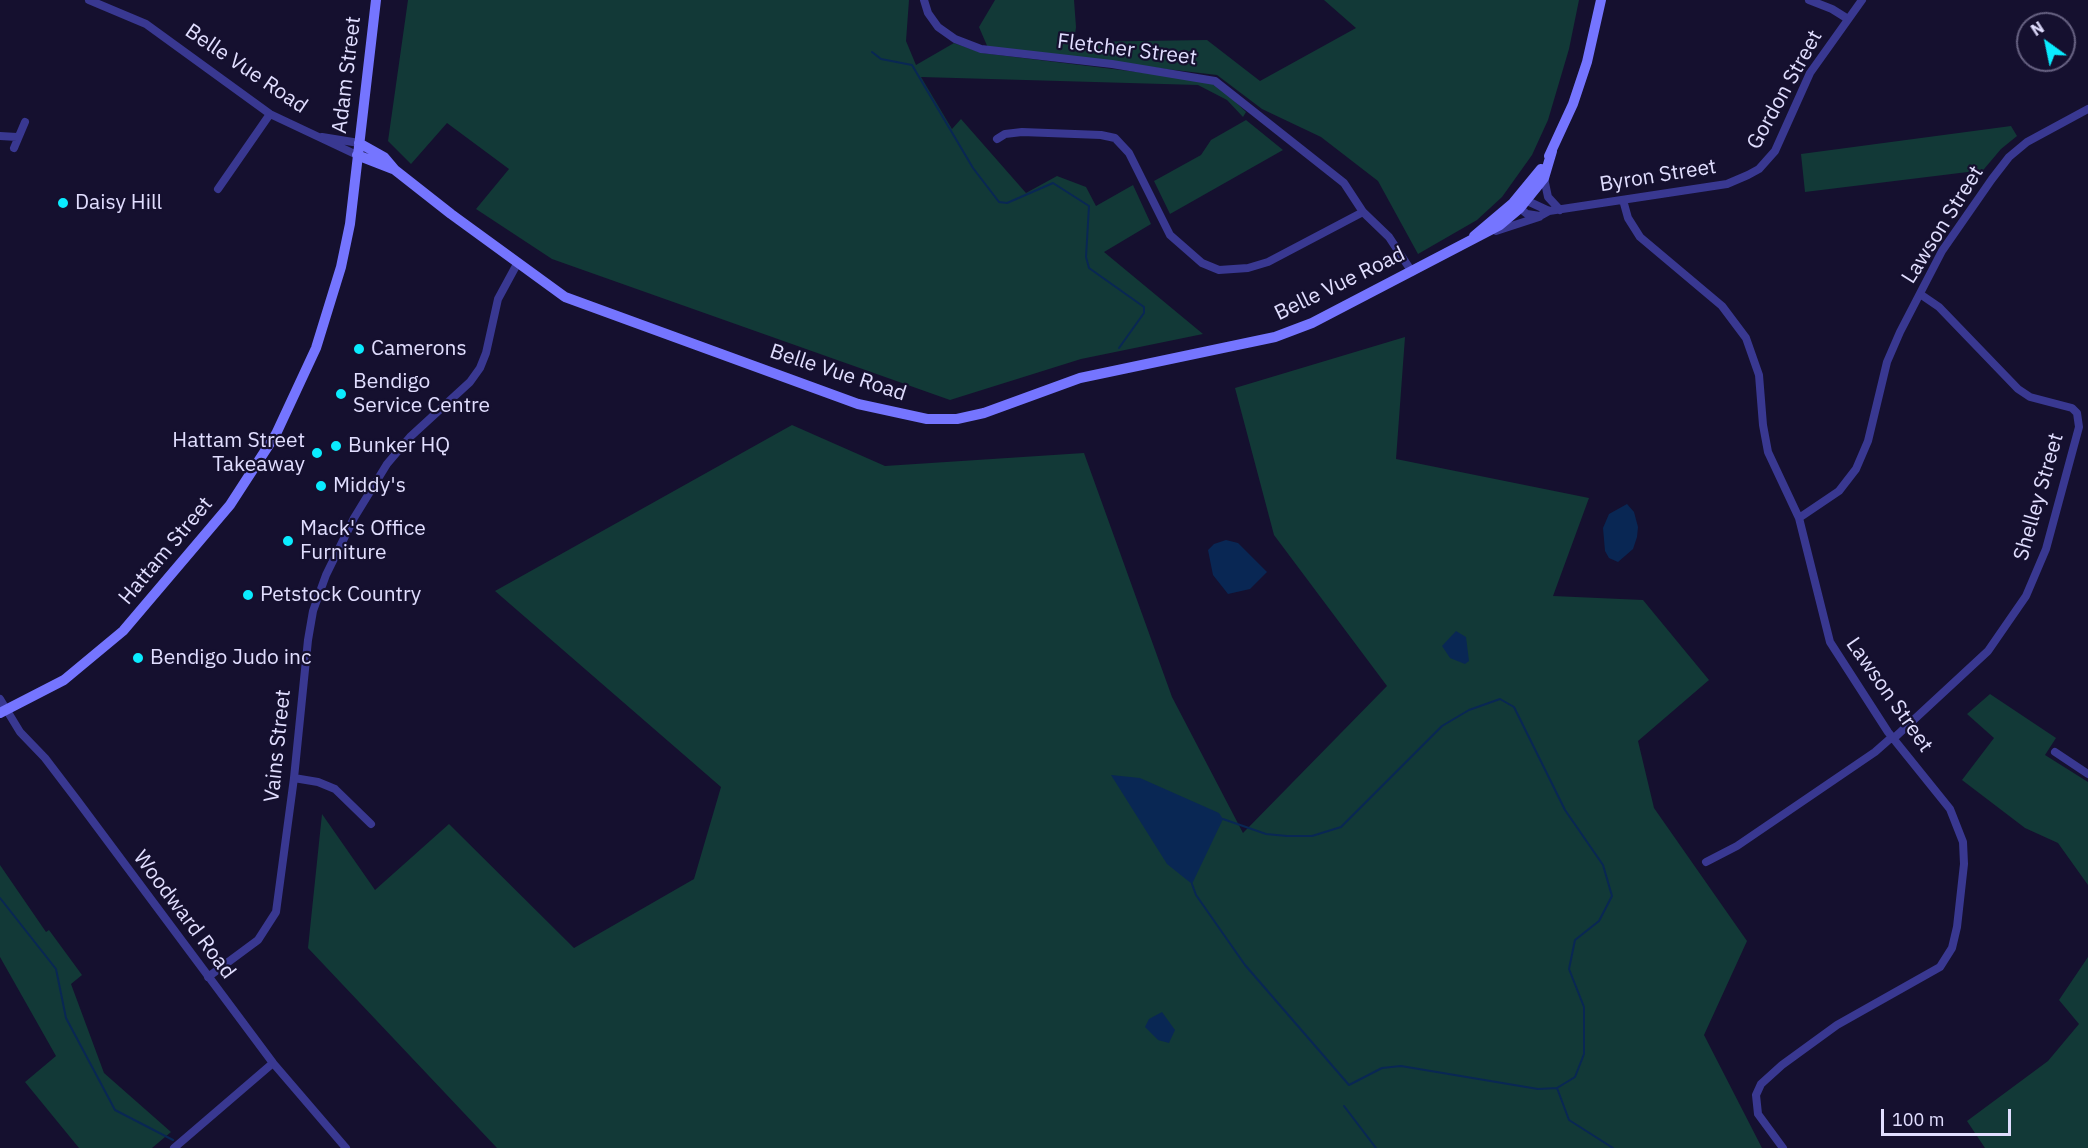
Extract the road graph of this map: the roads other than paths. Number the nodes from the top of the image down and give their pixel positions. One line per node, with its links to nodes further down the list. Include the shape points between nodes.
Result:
1 (89, 0): 9 (street, Belle Vue Road, via 130,15 158,31)
2 (376, 0): 15 (street, Adam Street)
3 (924, 0): 27 (street, Fletcher Street, via 938,27 981,49 1215,81 1344,183)
4 (1601, 0): 17 (street, via 1587,62)
5 (1809, 0): 7 (street)
6 (1862, 0): 7 (street, Gordon Street)
7 (1848, 19): 19 (street, Gordon Street, via 1810,73 1782,140)
8 (2088, 109): 33 (street, Lawson Street, via 2039,134 2009,157 1952,236)
9 (270, 114): 13 (street, Belle Vue Road); 22 (street)
10 (25, 123): 12 (street)
11 (0, 136): 12 (street)
12 (16, 137): 16 (street)
13 (318, 137): 15 (street, Belle Vue Road); 18 (street, Belle Vue Road)
14 (997, 139): 27 (street, via 1022,132 1115,138 1129,153 1170,235 1202,263 1219,270 1268,262)
15 (358, 143): 18 (street, Adam Street); 20 (street, Belle Vue Road, via 384,157)
16 (14, 148)
17 (1552, 151): 21 (street, Belle Vue Road); 24 (street)
18 (357, 155): 20 (street, Belle Vue Road); 36 (street, Hattam Street, via 350,225 332,304 299,388 255,470 123,631 64,680)
19 (1759, 169): 23 (street, Byron Street, via 1726,183)
20 (395, 170): 31 (street, Belle Vue Road)
21 (1544, 178): 24 (street, Belle Vue Road); 25 (street, via 1548,197)
22 (218, 189)
23 (1623, 200): 25 (street, Byron Street); 34 (street, via 1640,237 1722,306 1746,338 1759,375 1768,452)
24 (1519, 201): 26 (street, Byron Street); 28 (street, via 1527,214); 29 (street, Belle Vue Road); 30 (street, Belle Vue Road)
25 (1560, 210): 26 (street, Byron Street)
26 (1549, 211): 28 (street, Byron Street)
27 (1363, 212): 32 (street, Fletcher Street, via 1389,237)
28 (1540, 216): 29 (street, Byron Street)
29 (1486, 233): 30 (street, Belle Vue Road)
30 (1470, 240): 32 (street, Belle Vue Road)
31 (517, 264): 32 (street, Belle Vue Road, via 565,297 633,324 858,405 927,419 984,414 1080,378 1292,332); 40 (street, Vains Street, via 498,299 480,368 387,464 326,575 308,640)
32 (1412, 272)
33 (1920, 294): 34 (street, Lawson Street, via 1887,362 1868,441 1856,469 1839,491); 37 (street, Shelley Street, via 1939,307 2030,397 2072,408 2079,427 2046,549 2026,596 1988,651)
34 (1799, 518): 37 (street, Lawson Street, via 1830,642)
35 (0, 699): 36 (street, Woodward Road)
36 (3, 712): 43 (street, Woodward Road, via 45,758)
37 (1893, 738): 42 (street, Shelley Street, via 1737,846); 45 (street, Lawson Street, via 1943,798 1960,830 1964,864 1952,948 1932,974 1837,1025 1766,1077 1756,1095 1756,1107)
38 (2055, 752): 39 (street)
39 (2088, 774)
40 (294, 778): 41 (street, via 335,789); 43 (street, Vains Street, via 276,912 258,940)
41 (371, 824)
42 (1706, 862)
43 (208, 977): 44 (street, Woodward Road)
44 (273, 1063): 46 (street); 47 (street, Woodward Road)
45 (1781, 1145): 48 (street)
46 (174, 1148)
47 (346, 1148)
48 (1771, 1148)

